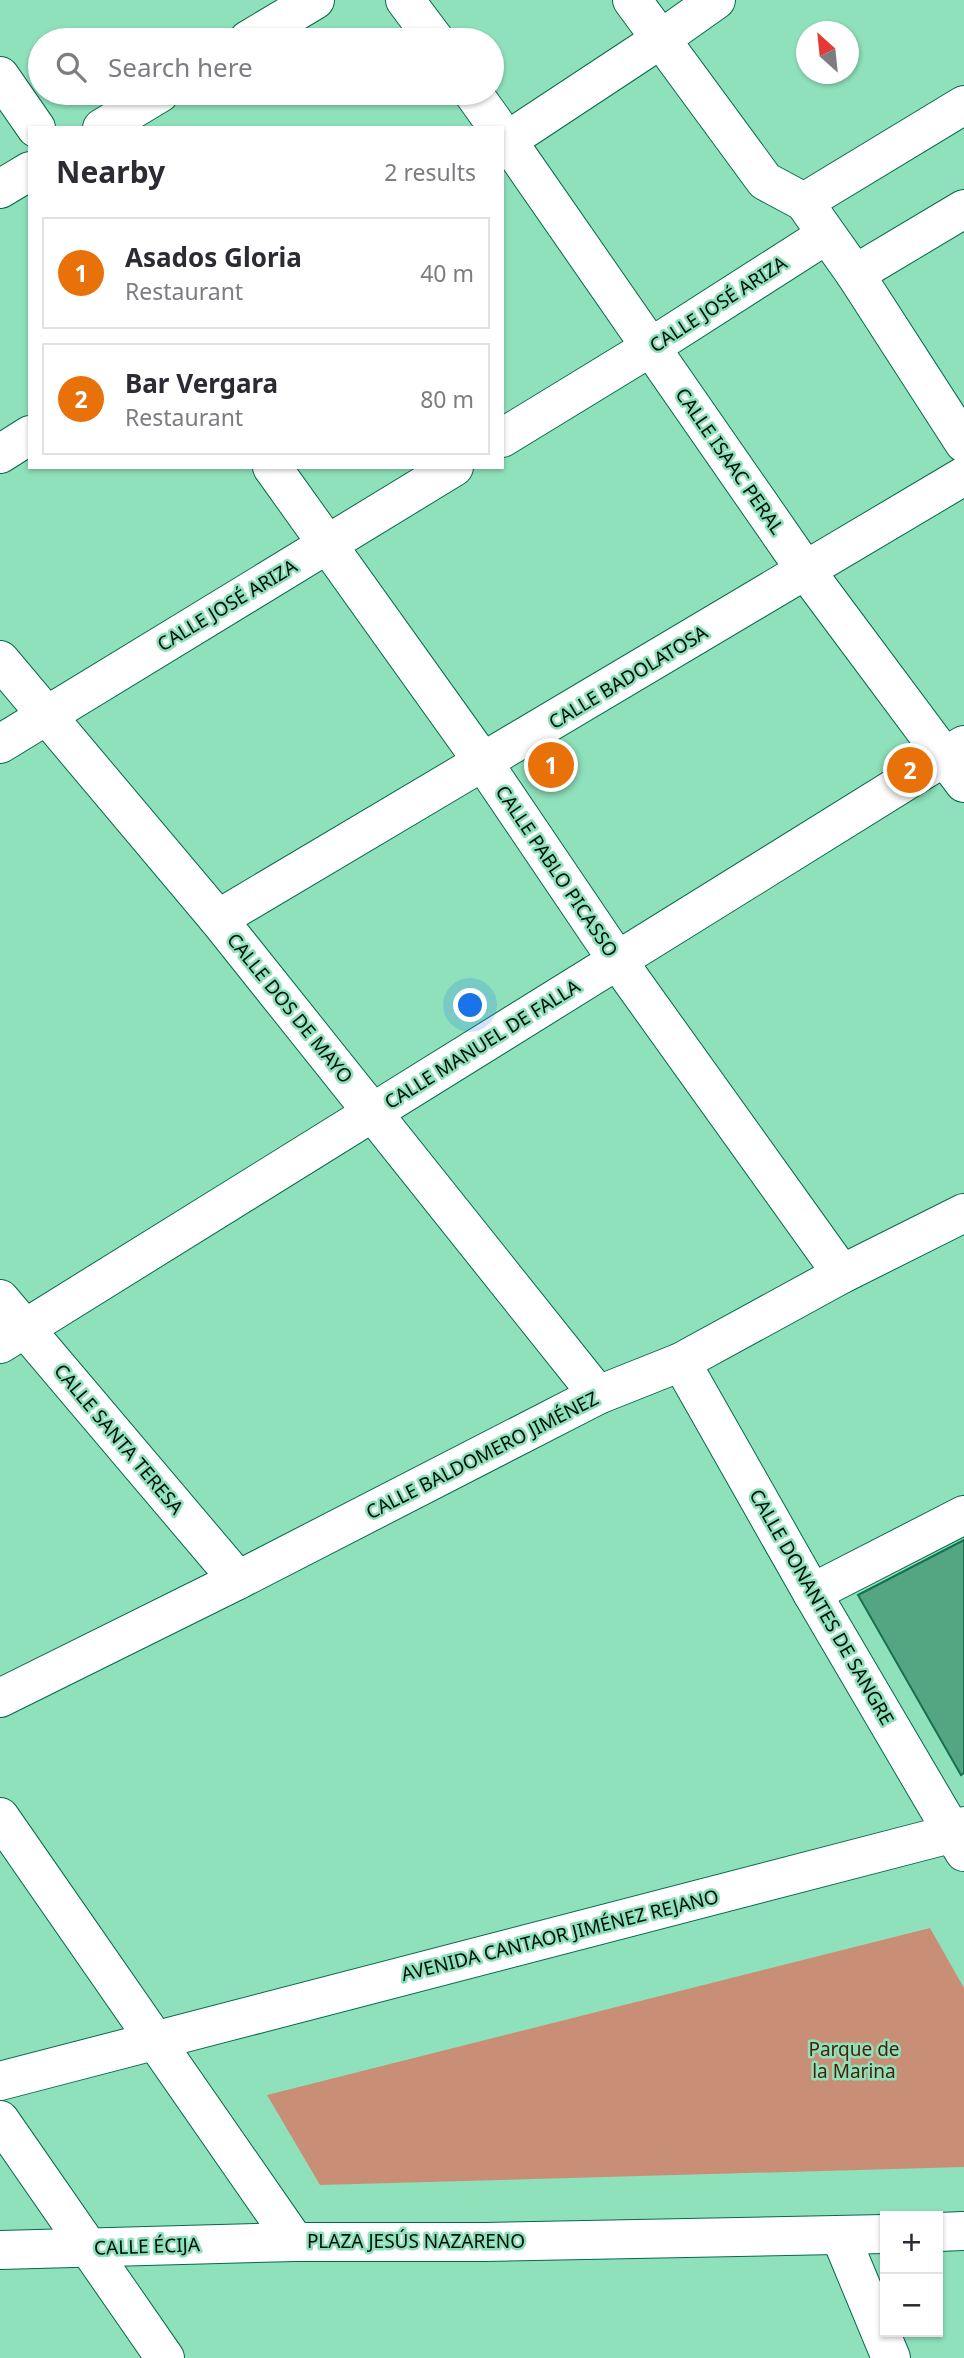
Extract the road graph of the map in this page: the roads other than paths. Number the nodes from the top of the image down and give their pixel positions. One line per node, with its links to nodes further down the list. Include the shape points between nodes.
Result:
1 (315, 0): 5 (street)
2 (405, 0): 6 (street)
3 (632, 0): 7 (street)
4 (716, 0): 7 (street)
5 (268, 28)
6 (426, 28)
7 (661, 39): 15 (street); 19 (street, via 765,181)
8 (0, 76): 12 (street)
9 (140, 105): 13 (street)
10 (481, 105): 14 (street, CALLE ISAAC PERAL)
11 (964, 105): 19 (street)
12 (35, 126)
13 (105, 126)
14 (496, 126)
15 (504, 135)
16 (504, 137): 23 (street, CALLE ISAAC PERAL)
17 (28, 172): 18 (street)
18 (0, 189)
19 (804, 202): 21 (street)
20 (964, 209): 22 (street)
21 (826, 235): 22 (street); 23 (street, CALLE JOSÉ ARIZA)
22 (855, 274): 26 (street)
23 (651, 347): 25 (street, CALLE JOSÉ ARIZA); 32 (street, CALLE ISAAC PERAL)
24 (28, 436): 27 (street)
25 (504, 437)
26 (964, 443)
27 (0, 454)
28 (273, 469): 31 (street, CALLE PABLO PICASSO)
29 (451, 469): 31 (street, CALLE JOSÉ ARIZA)
30 (964, 476): 32 (street, CALLE BADOLATOSA)
31 (328, 545): 34 (street, CALLE JOSÉ ARIZA); 37 (street, CALLE PABLO PICASSO)
32 (806, 571): 36 (street, CALLE ISAAC PERAL); 37 (street, CALLE BADOLATOSA)
33 (0, 660): 34 (street, CALLE DOS DE MAYO)
34 (46, 715): 35 (street, CALLE JOSÉ ARIZA); 38 (street, CALLE DOS DE MAYO)
35 (0, 744)
36 (958, 761): 39 (street, CALLE MANUEL DE FALLA)
37 (482, 762): 38 (street, CALLE BADOLATOSA); 39 (street, CALLE PABLO PICASSO)
38 (218, 919): 40 (street, CALLE DOS DE MAYO)
39 (617, 960): 40 (street, CALLE MANUEL DE FALLA); 42 (street, CALLE PABLO PICASSO)
40 (373, 1112): 44 (street, CALLE MANUEL DE FALLA); 46 (street, CALLE DOS DE MAYO)
41 (964, 1213): 42 (street, CALLE BALDOMERO JIMÉNEZ)
42 (842, 1274): 45 (street, CALLE BALDOMERO JIMÉNEZ)
43 (0, 1299): 44 (street, CALLE SANTA TERESA)
44 (13, 1336): 48 (street, CALLE SANTA TERESA)
45 (681, 1362): 46 (street, CALLE BALDOMERO JIMÉNEZ); 49 (street, CALLE DONANTES DE SANGRE)
46 (598, 1395): 48 (street, CALLE BALDOMERO JIMÉNEZ)
47 (964, 1515): 49 (street)
48 (238, 1580): 50 (street, CALLE BALDOMERO JIMÉNEZ)
49 (812, 1593): 52 (street, CALLE DONANTES DE SANGRE)
50 (0, 1698)
51 (0, 1817): 53 (street, PLAZA JESÚS NAZARENO)
52 (961, 1837): 53 (street, AVENIDA CANTAOR JIMÉNEZ REJANO)
53 (155, 2040): 54 (street, AVENIDA CANTAOR JIMÉNEZ REJANO); 60 (street, PLAZA JESÚS NAZARENO)
54 (0, 2081)
55 (0, 2120): 61 (street)
56 (964, 2231): 57 (street)
57 (943, 2232)
58 (880, 2234): 59 (street, PLAZA JESÚS NAZARENO)
59 (840, 2235): 60 (street, PLAZA JESÚS NAZARENO); 64 (street)
60 (295, 2242): 61 (street, CALLE ÉCIJA)
61 (90, 2248): 62 (street, CALLE ÉCIJA); 63 (street)
62 (0, 2250)
63 (165, 2358)
64 (891, 2358)

